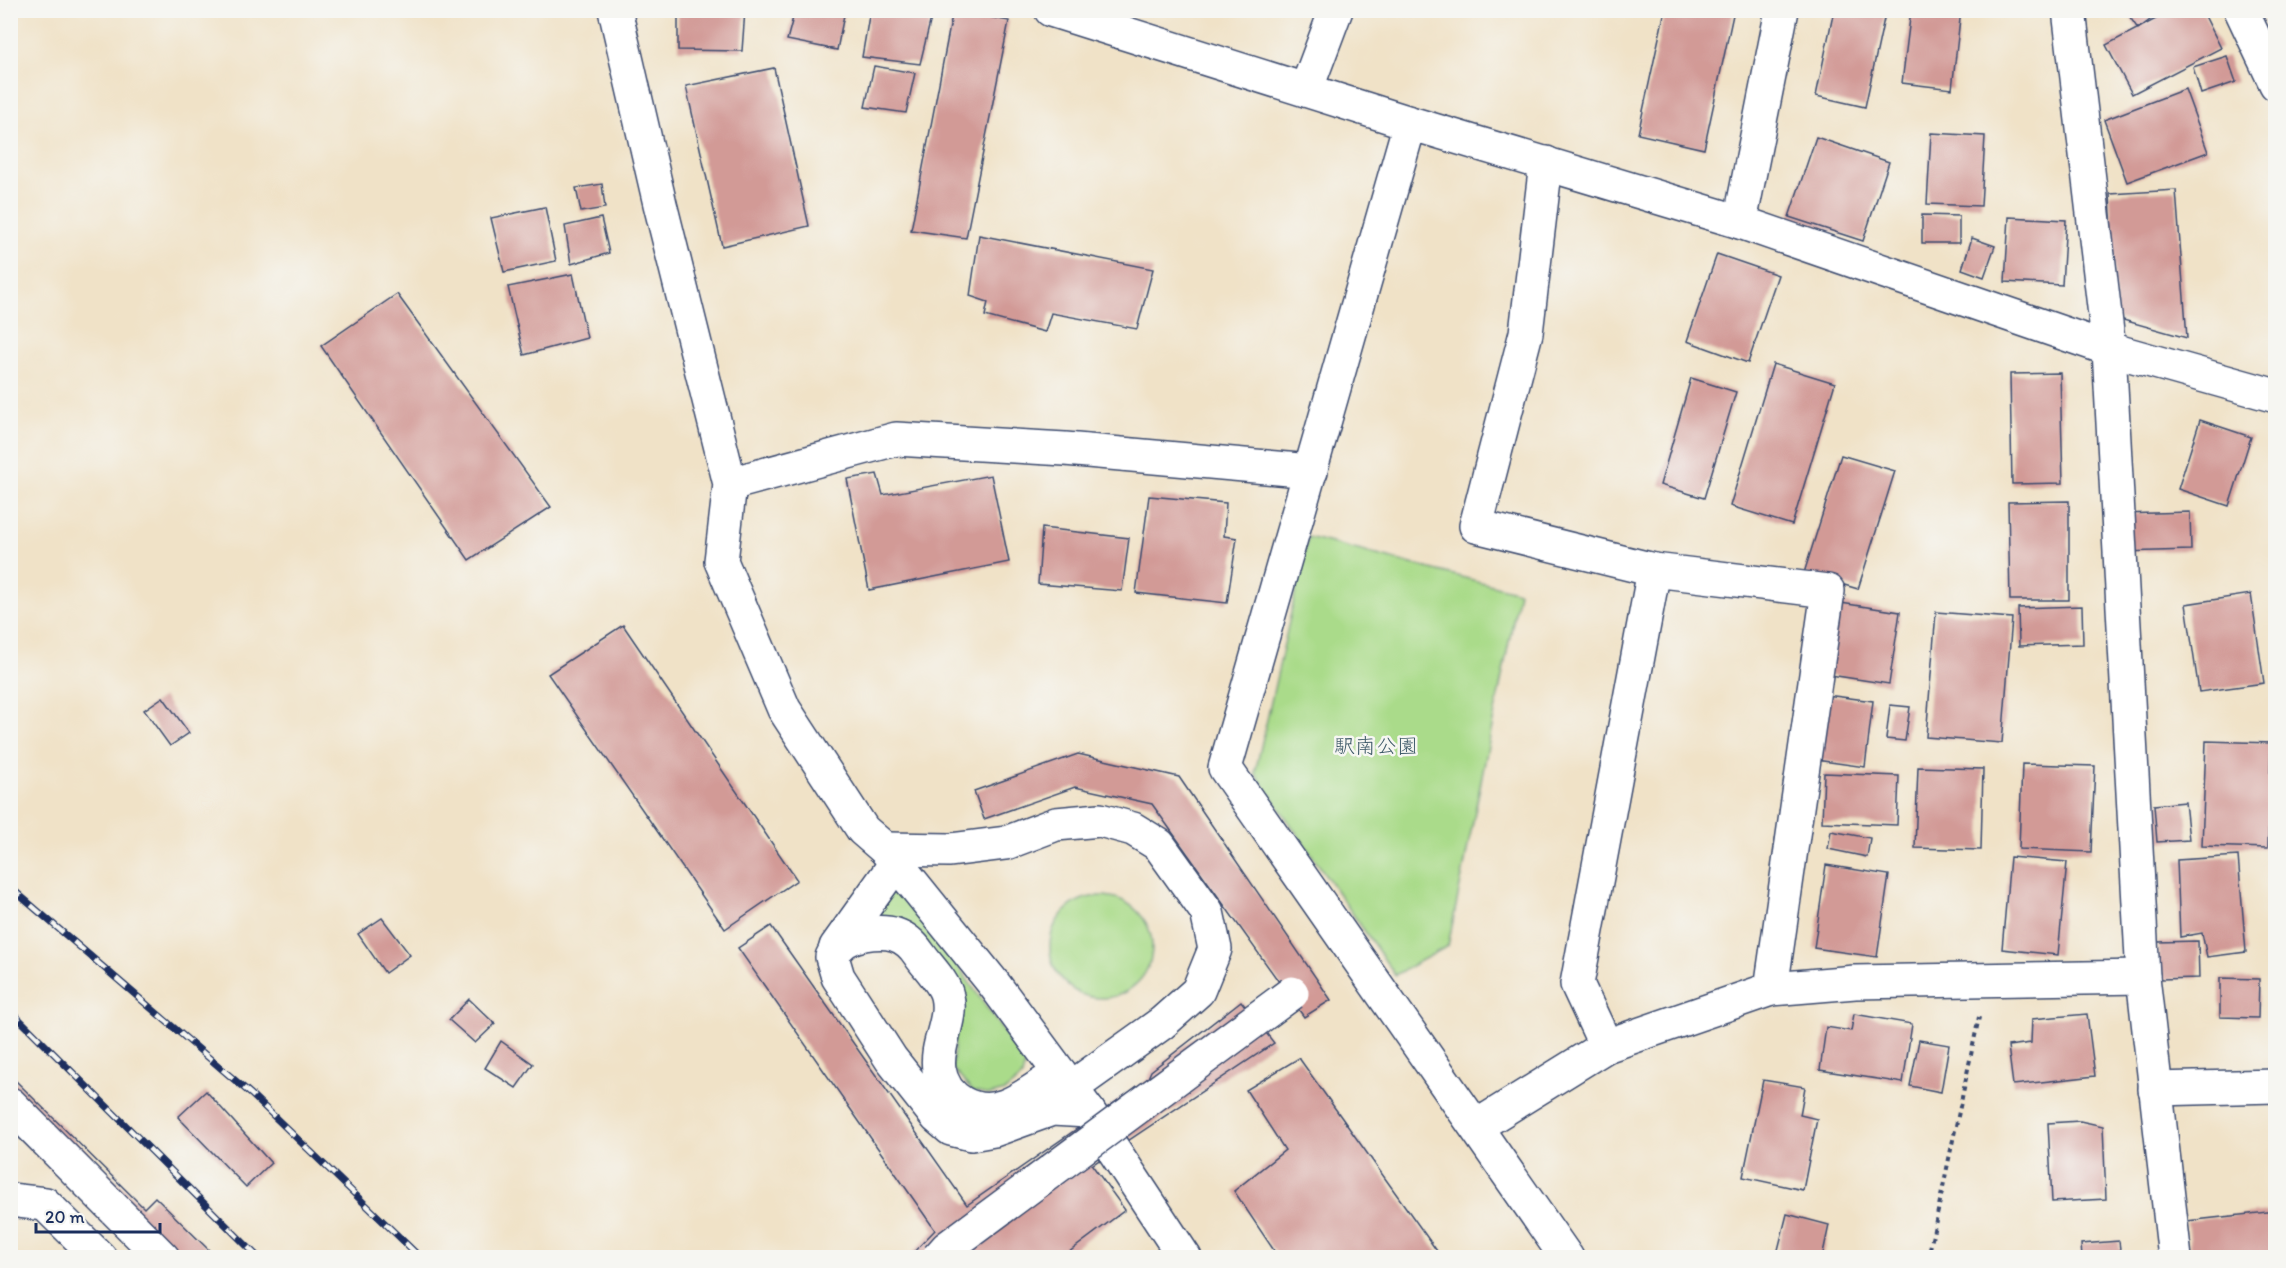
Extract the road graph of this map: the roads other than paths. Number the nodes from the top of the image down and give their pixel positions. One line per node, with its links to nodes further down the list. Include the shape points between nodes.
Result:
1 (615, 10): 15 (street)
2 (1051, 10): 8 (street)
3 (1336, 10): 8 (street)
4 (1782, 10): 11 (street)
5 (2069, 10): 12 (street)
6 (2241, 10): 7 (street)
7 (2276, 84)
8 (1306, 90): 9 (street)
9 (1410, 123): 10 (street); 14 (street)
10 (1546, 163): 11 (street); 16 (street, via 1526,333 1476,526)
11 (1740, 222): 12 (street)
12 (2109, 349): 13 (street); 19 (street)
13 (2276, 396)
14 (1311, 471): 15 (street, via 1065,449 896,439); 27 (street, via 1225,768)
15 (730, 484): 17 (street, via 721,561 744,617 784,709 863,830)
16 (1654, 570): 20 (street, via 1828,591); 22 (street, via 1577,984)
17 (890, 856): 18 (street); 25 (street, via 994,984); 25 (street, via 1006,843 1056,824 1100,820 1133,829 1159,845 1207,912 1215,949 1198,991)
18 (836, 946): 25 (street, via 832,957 838,977 891,1059 951,1129 971,1134 994,1130 1052,1109); 25 (street, via 854,936 878,932 900,934 913,945 947,994 948,1015 939,1068 947,1091 960,1103 983,1109)
19 (2143, 977): 20 (street, via 1855,982); 24 (street)
20 (1771, 989): 22 (street)
21 (1292, 993): 31 (street, bridge)
22 (1606, 1046): 27 (street)
23 (2276, 1086): 24 (street)
24 (2155, 1089): 34 (street)
25 (1073, 1090): 32 (street)
26 (10, 1104): 30 (street)
27 (1477, 1126): 33 (street)
28 (10, 1200): 29 (street, via 45,1204)
29 (100, 1257)
30 (163, 1257)
31 (938, 1257)
32 (1185, 1257)
33 (1567, 1257)
34 (2175, 1257)

